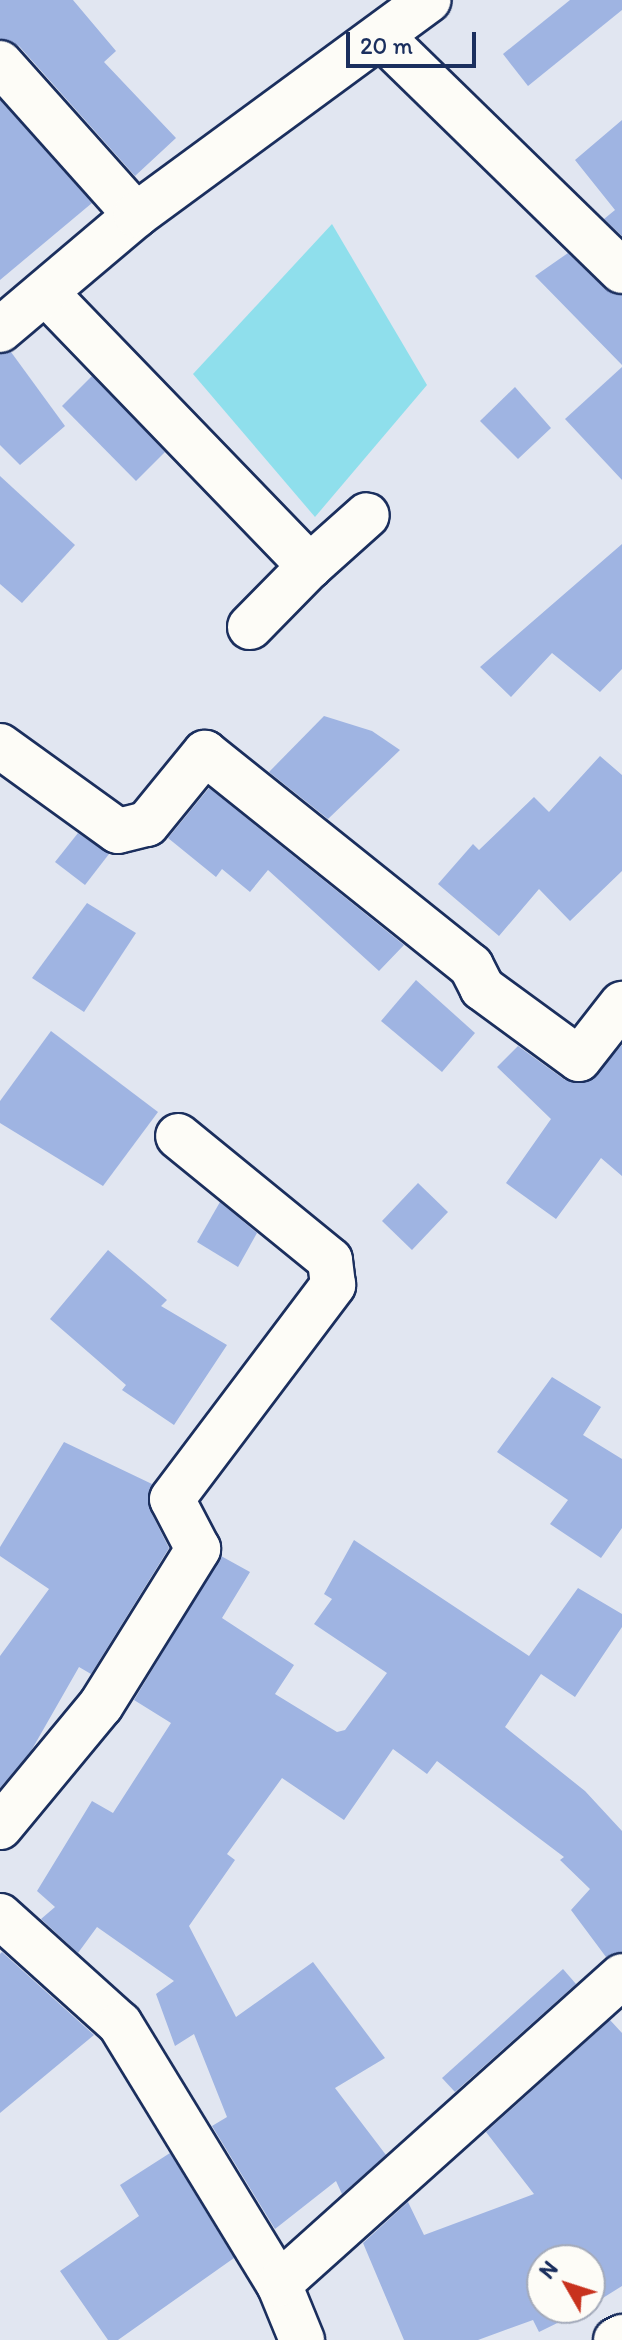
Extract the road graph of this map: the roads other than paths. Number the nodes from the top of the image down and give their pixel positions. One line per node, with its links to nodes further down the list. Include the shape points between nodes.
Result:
1 (429, 0): 2 (street)
2 (382, 37): 4 (street); 5 (street)
3 (0, 63): 4 (street)
4 (136, 215): 6 (street)
5 (622, 271)
6 (46, 293): 7 (street); 9 (street)
7 (0, 330)
8 (367, 515): 9 (street)
9 (310, 566): 10 (street)
10 (250, 627)
11 (0, 746): 12 (street, via 118,831 147,824 205,753 471,966 482,988 579,1059)
12 (622, 1004)
13 (178, 1136): 14 (street, via 330,1260 333,1285 172,1499 198,1549 101,1705)
14 (0, 1827)
15 (0, 1916): 17 (street, via 120,2024)
16 (622, 1976): 17 (street)
17 (279, 2284): 19 (street)
18 (622, 2337): 20 (street)
19 (302, 2340)
20 (616, 2340)

